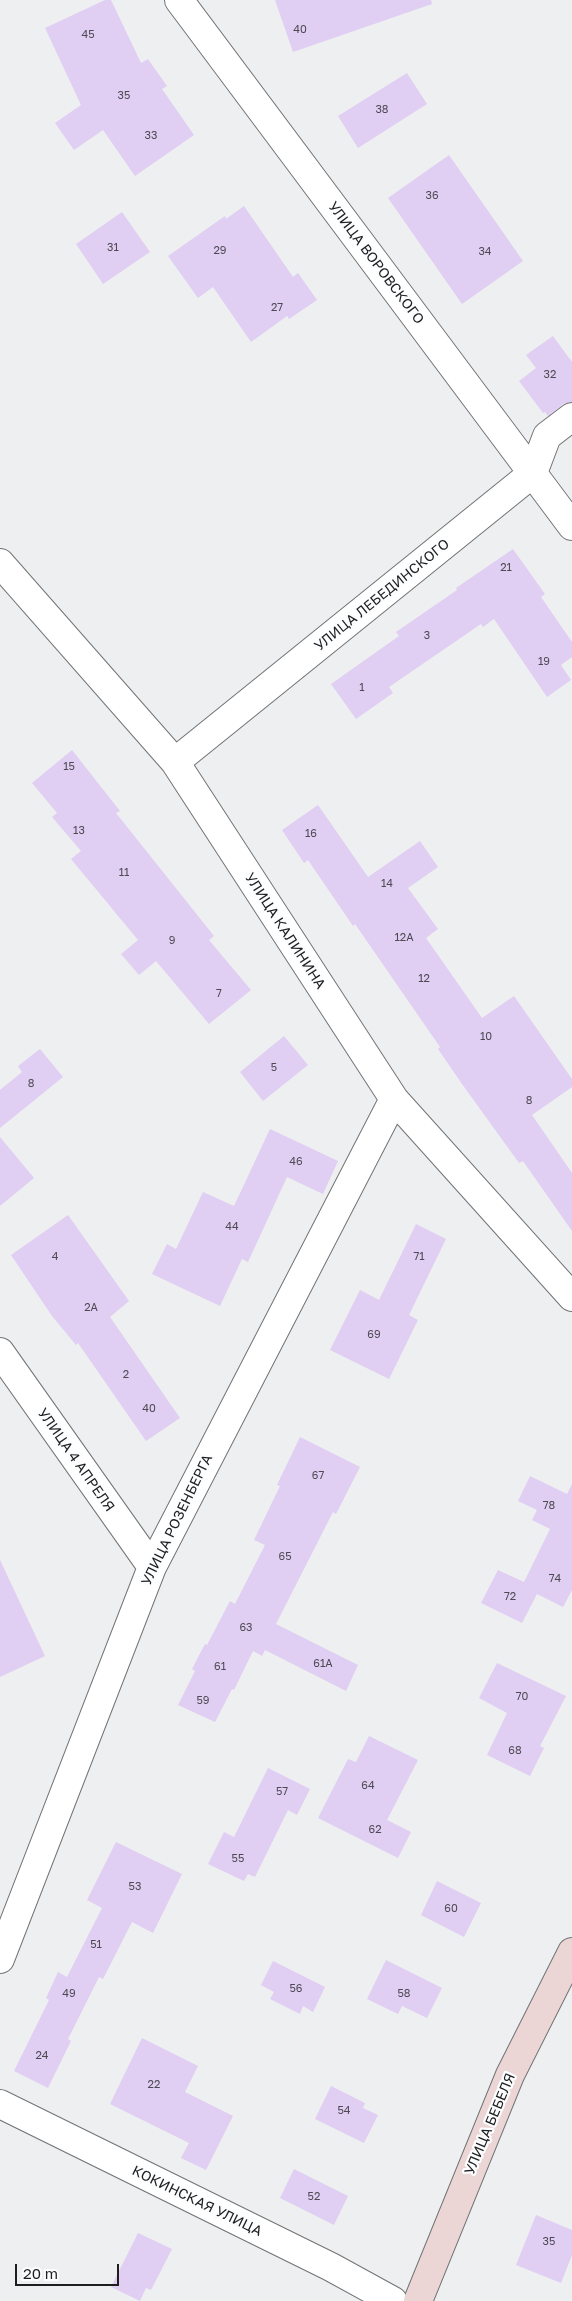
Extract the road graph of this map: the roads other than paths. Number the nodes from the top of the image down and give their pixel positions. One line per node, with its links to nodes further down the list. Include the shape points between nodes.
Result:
1 (179, 0): 3 (street, УЛИЦА ВОРОВСКОГО)
2 (572, 417): 3 (street, via 547,436)
3 (533, 473): 4 (street, УЛИЦА ВОРОВСКОГО); 6 (street, УЛИЦА ЛЕБЕДИНСКОГО)
4 (572, 526)
5 (0, 563): 6 (street, УЛИЦА КАЛИНИНА)
6 (174, 762): 7 (street, УЛИЦА КАЛИНИНА)
7 (394, 1099): 8 (street, УЛИЦА КАЛИНИНА); 10 (street, УЛИЦА РОЗЕНБЕРГА)
8 (572, 1296)
9 (0, 1352): 10 (street, УЛИЦА 4 АПРЕЛЯ)
10 (152, 1567): 12 (street, УЛИЦА РОЗЕНБЕРГА)
11 (572, 1952): 15 (street, УЛИЦА БЕБЕЛЯ, via 510,2075)
12 (0, 1959)
13 (0, 2104): 14 (street, КОКИНСКАЯ УЛИЦА, via 331,2267)
14 (393, 2301)
15 (418, 2301)

